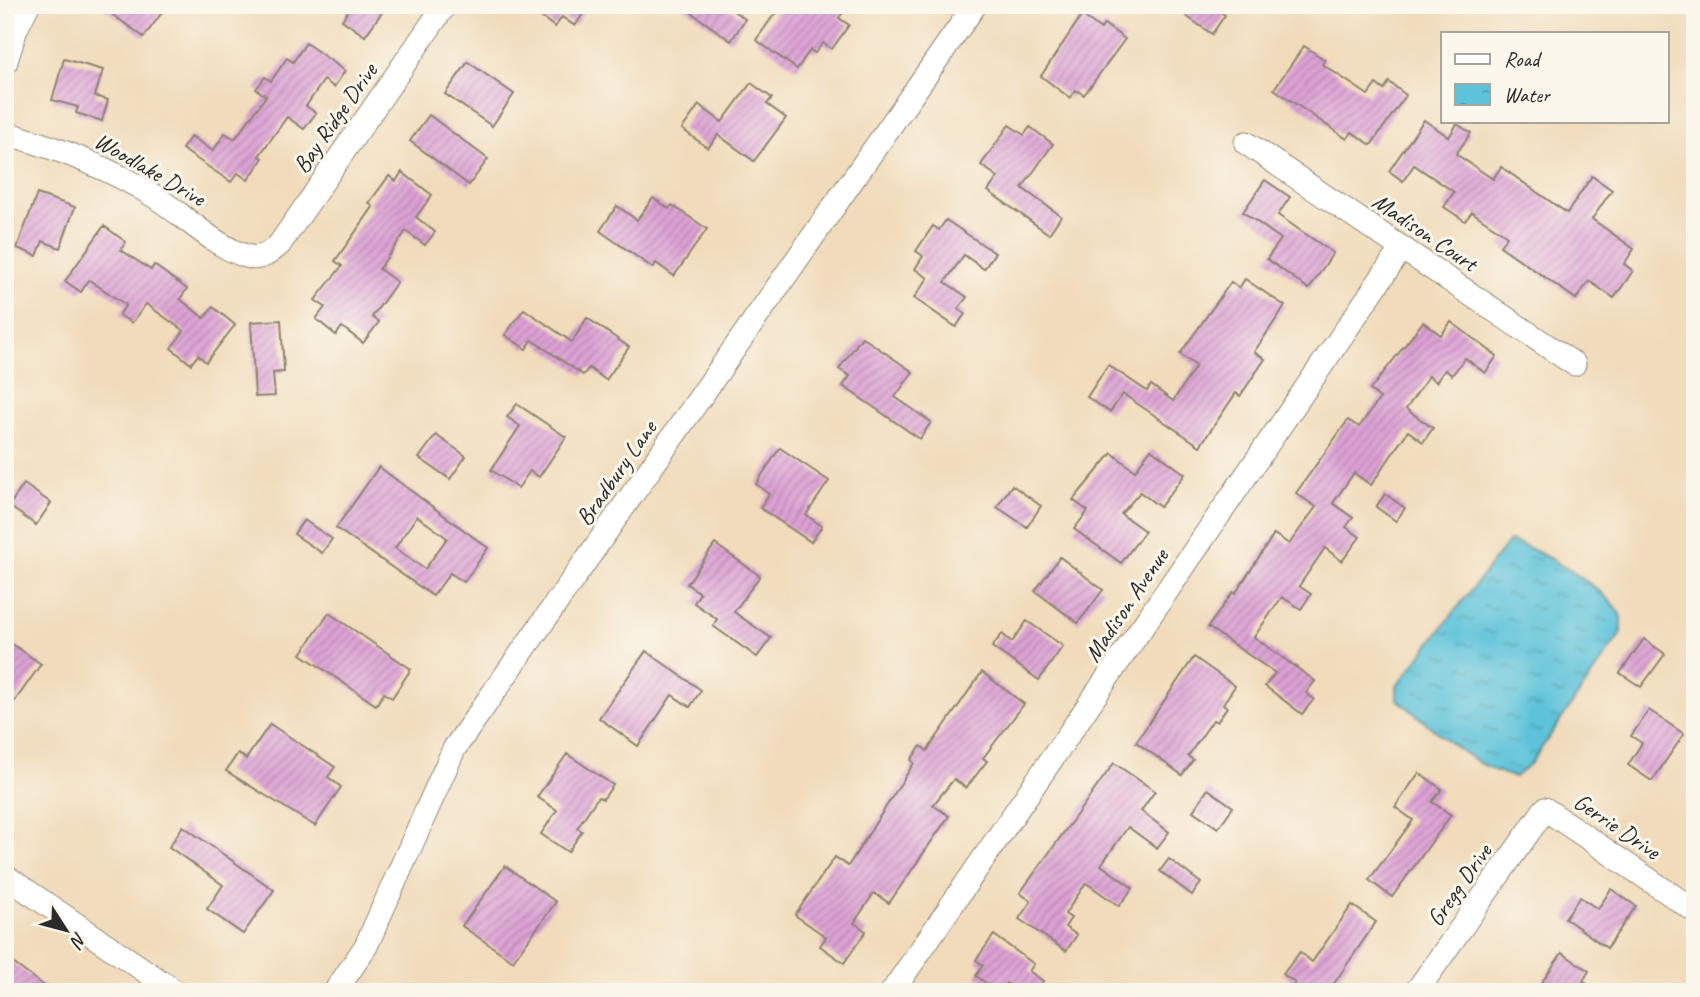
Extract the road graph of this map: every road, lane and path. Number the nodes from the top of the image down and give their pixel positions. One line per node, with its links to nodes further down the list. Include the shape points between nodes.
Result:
1 (28, 5): 4 (street)
2 (445, 5): 8 (street, Bay Ridge Drive, via 279,245)
3 (975, 5): 14 (street, Bradbury Lane, via 454,749 366,946)
4 (5, 64)
5 (5, 133): 8 (street, Woodlake Drive, via 107,170 232,249 252,258)
6 (1246, 143): 7 (street, Madison Court)
7 (1402, 248): 9 (street, Madison Court); 15 (street, Madison Avenue)
8 (264, 256)
9 (1574, 364)
10 (1545, 808): 12 (street, Gerrie Drive); 16 (street, Gregg Drive)
11 (5, 876): 13 (street)
12 (1695, 911)
13 (176, 992)
14 (335, 992)
15 (892, 992)
16 (1416, 992)

